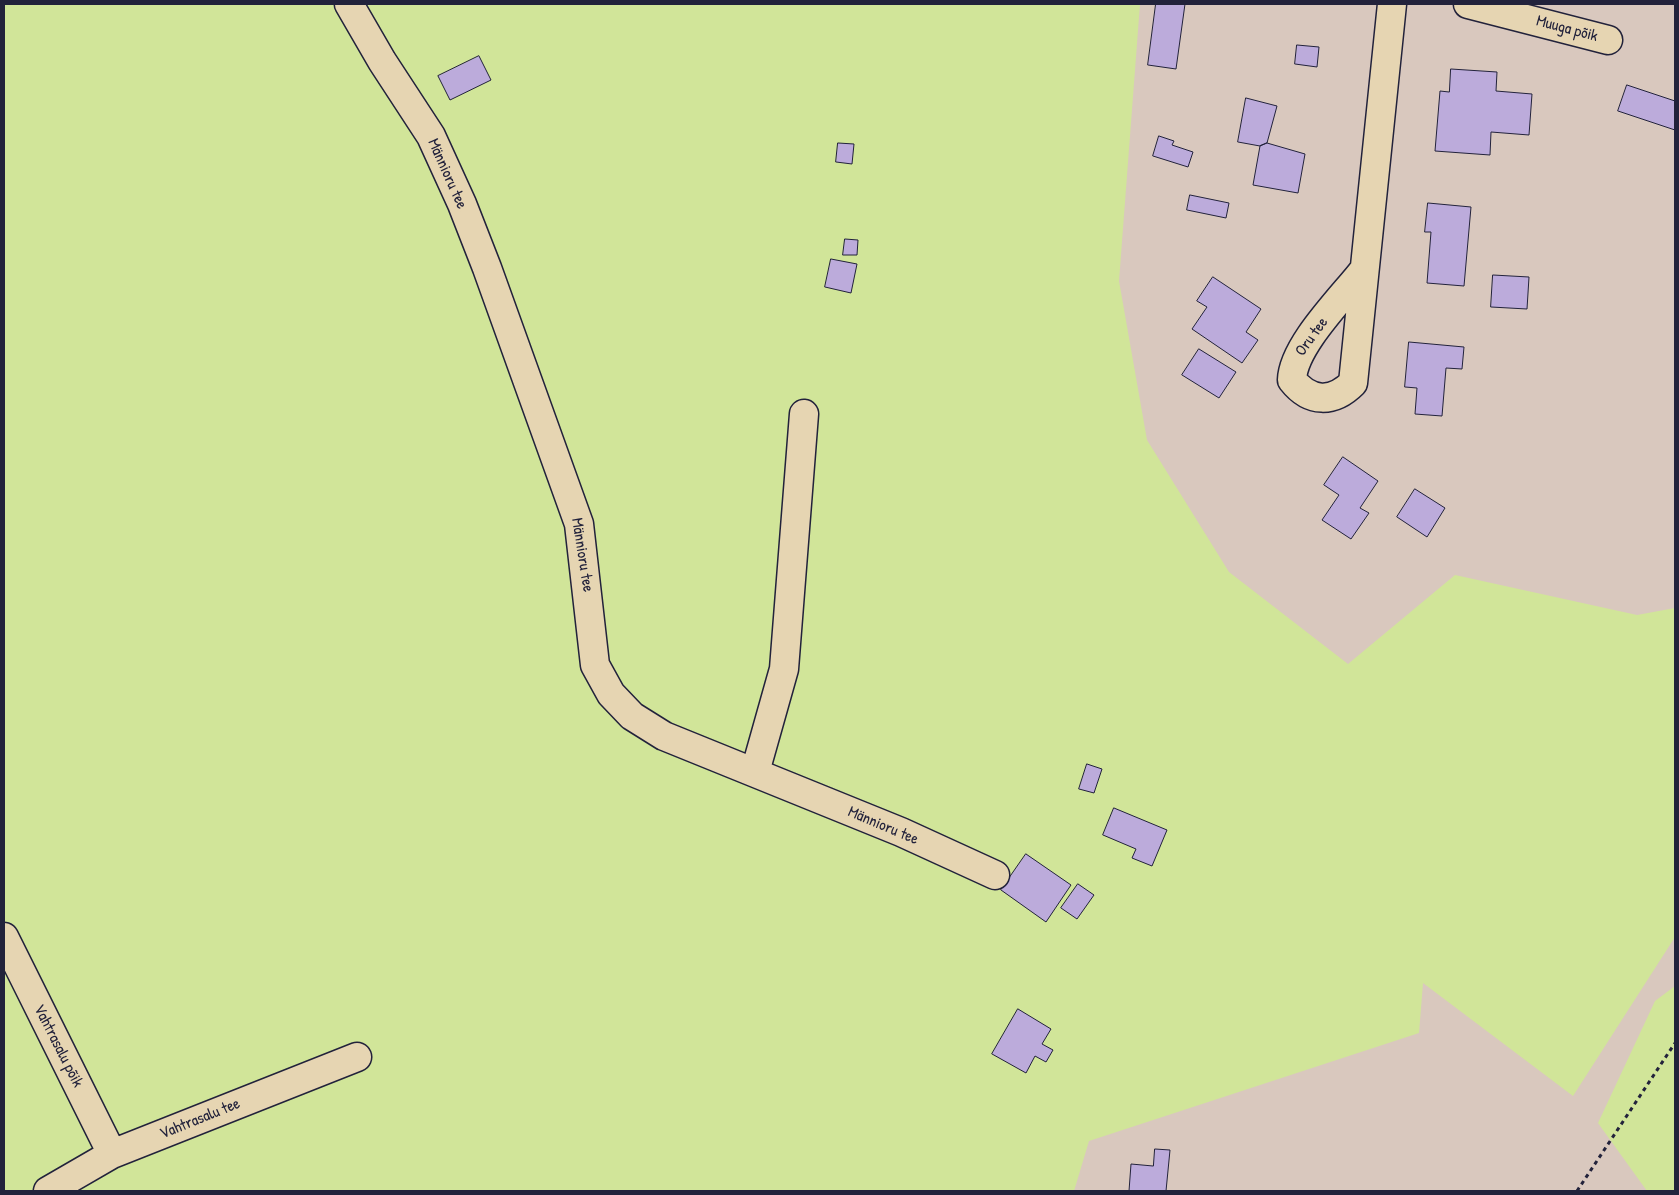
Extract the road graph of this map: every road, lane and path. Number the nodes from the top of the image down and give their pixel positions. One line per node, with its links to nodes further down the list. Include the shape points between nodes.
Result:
1 (349, 4): 7 (street, Männioru tee, via 382,62 431,136 487,268 579,524 595,664 611,694 632,716 664,736)
2 (1392, 4): 5 (street)
3 (1468, 4): 4 (street, Muuga põik)
4 (1608, 40)
5 (1364, 271)
6 (804, 414): 7 (street, via 784,669)
7 (755, 772): 8 (street, Männioru tee)
8 (995, 875)
9 (4, 937): 12 (street, Vahtrasalu põik)
10 (1675, 1043): 14 (path)
11 (357, 1057): 12 (street, Vahtrasalu tee)
12 (112, 1154): 13 (street, Vahtrasalu tee)
13 (48, 1191)
14 (1577, 1191)

